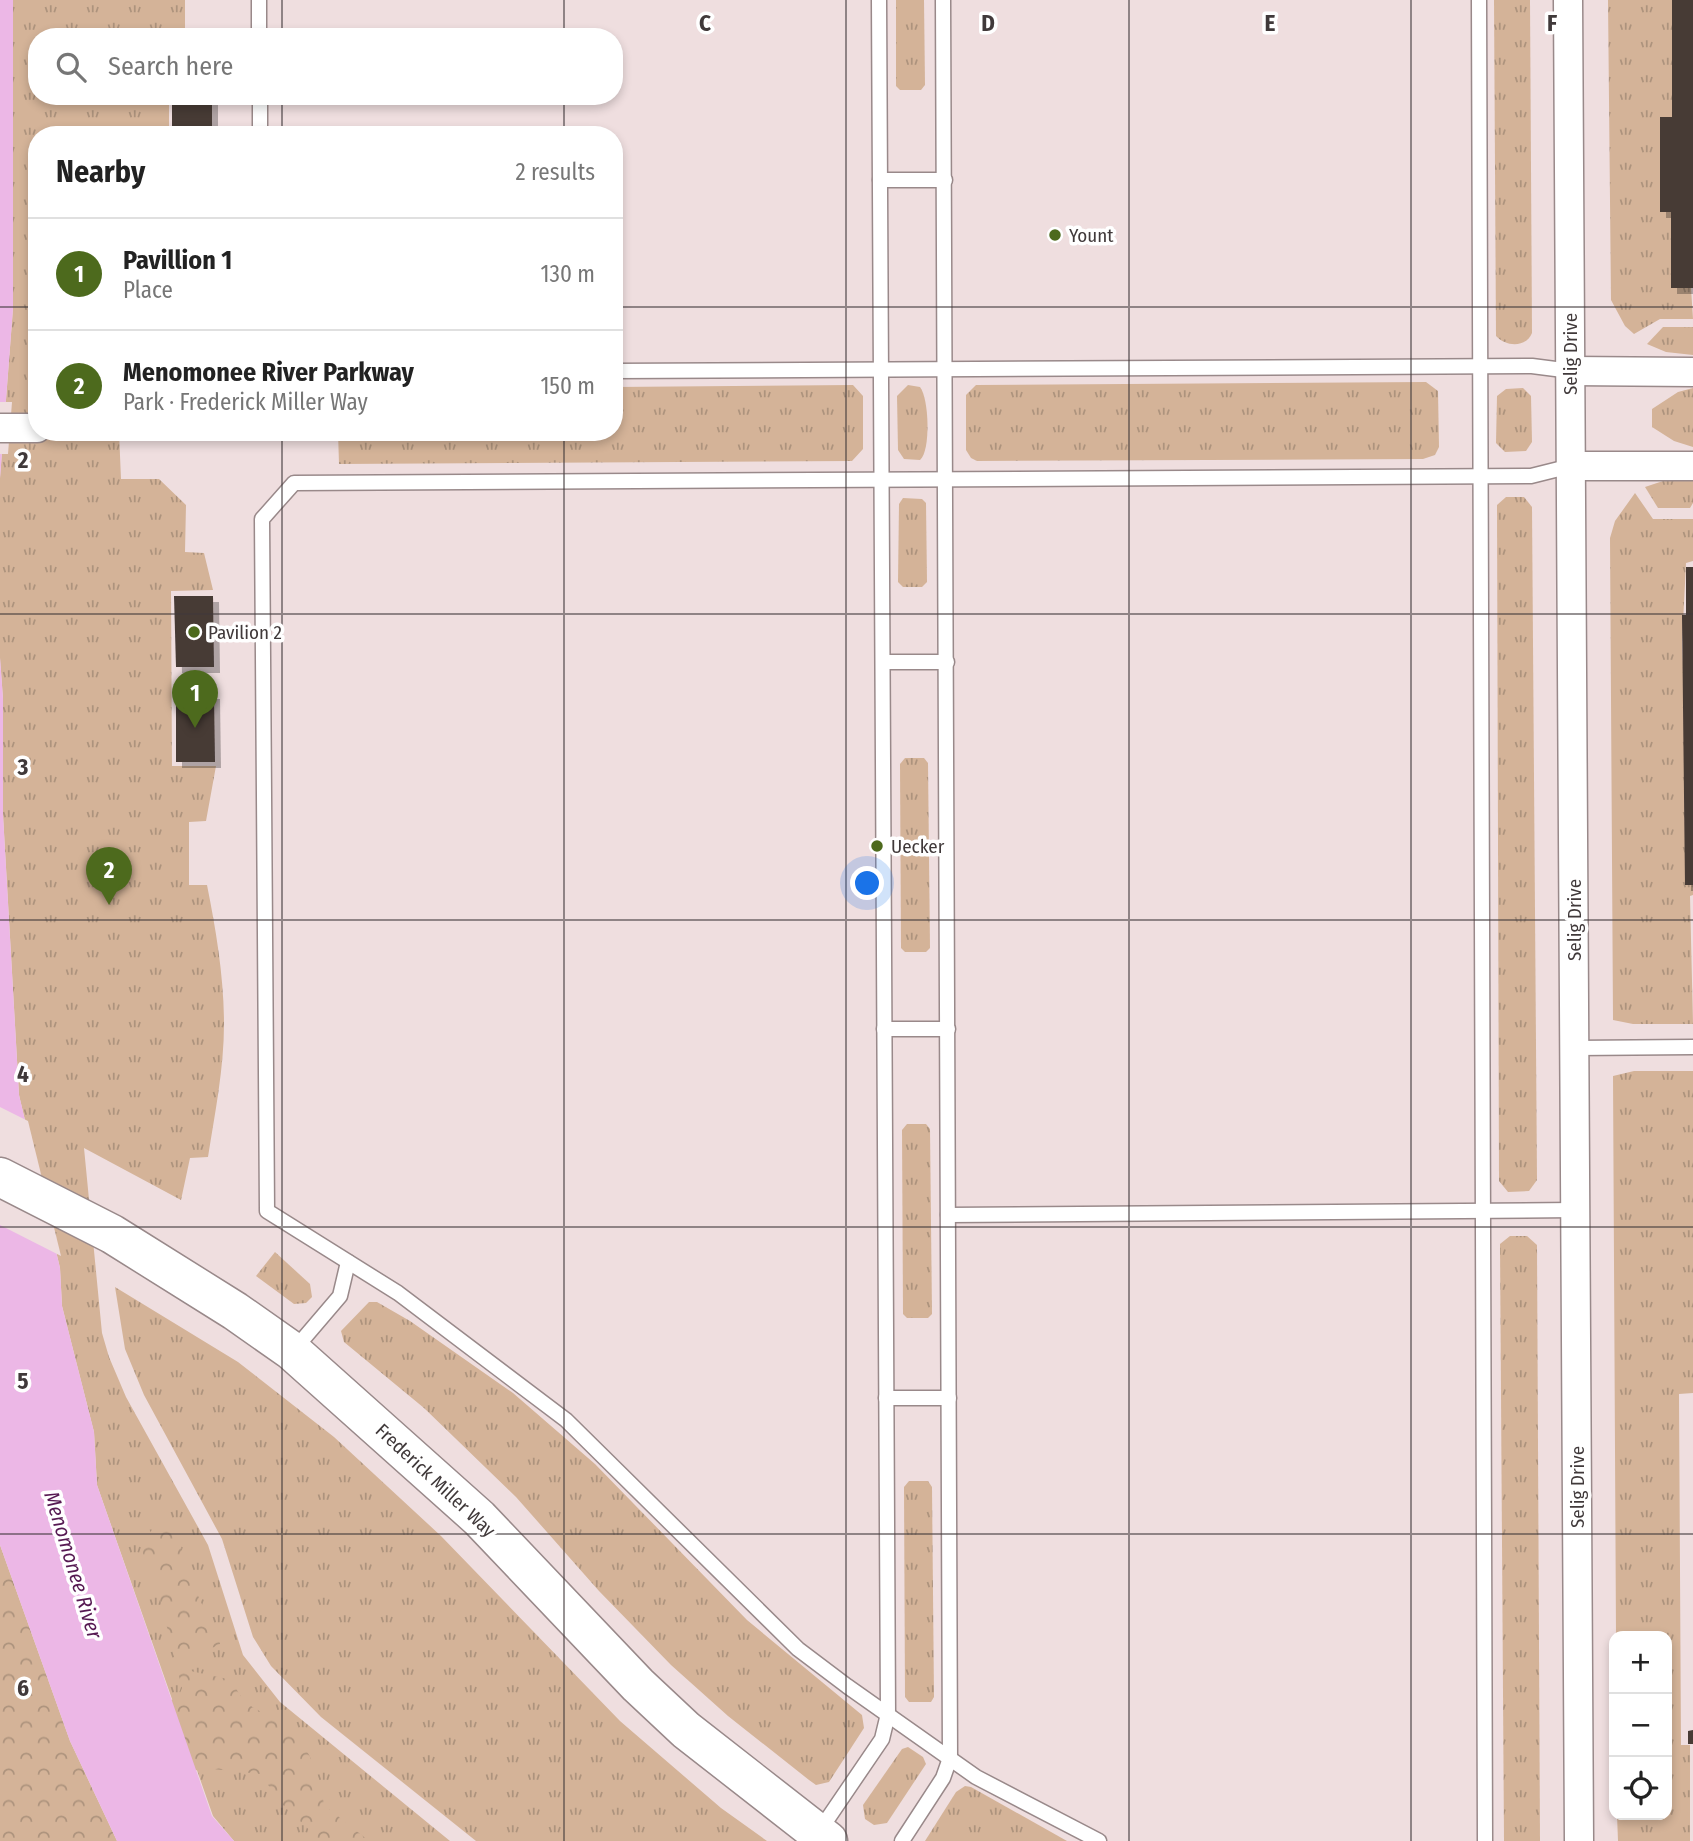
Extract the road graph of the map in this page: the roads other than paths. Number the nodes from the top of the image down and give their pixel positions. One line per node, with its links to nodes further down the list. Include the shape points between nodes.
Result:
1 (259, 0): 6 (lane)
2 (879, 0): 9 (lane)
3 (943, 0): 10 (lane)
4 (1479, 0): 11 (lane)
5 (1568, 0): 15 (street, Selig Drive)
6 (259, 28)
7 (260, 105): 8 (lane)
8 (260, 126)
9 (880, 180): 10 (lane); 13 (lane)
10 (945, 180): 12 (lane)
11 (1482, 366): 12 (lane); 15 (lane); 21 (lane)
12 (946, 369): 13 (lane); 22 (lane)
13 (882, 370): 14 (lane); 23 (lane)
14 (623, 371)
15 (1570, 372): 16 (street); 19 (street, Selig Drive)
16 (1693, 372)
17 (0, 428): 18 (street)
18 (28, 428)
19 (1571, 466): 20 (street); 21 (lane, via 1531,476); 29 (street, Selig Drive)
20 (1693, 466)
21 (1482, 477): 22 (lane); 32 (lane)
22 (946, 479): 23 (lane); 25 (lane)
23 (882, 480): 24 (lane); 34 (lane, via 294,483 262,519 267,1211)
24 (883, 662): 25 (lane); 26 (lane)
25 (947, 662): 27 (lane)
26 (884, 1029): 27 (lane); 36 (lane)
27 (948, 1029): 33 (lane)
28 (1693, 1047): 29 (lane)
29 (1575, 1048): 31 (street, Selig Drive)
30 (0, 1177): 35 (street, Frederick Miller Way, via 112,1234)
31 (1575, 1210): 32 (lane); 44 (street, Selig Drive)
32 (1484, 1211): 33 (lane); 43 (lane)
33 (948, 1215): 37 (lane)
34 (348, 1262): 35 (lane, via 340,1296); 38 (lane, via 398,1293 566,1420 799,1648)
35 (292, 1351): 40 (street, Frederick Miller Way, via 479,1518 686,1730)
36 (886, 1398): 37 (lane); 38 (lane)
37 (949, 1398): 39 (lane)
38 (888, 1714): 39 (lane); 40 (lane, via 882,1739)
39 (950, 1758): 41 (lane, via 943,1778); 42 (lane, via 976,1777)
40 (822, 1837)
41 (902, 1841)
42 (1099, 1841)
43 (1485, 1841)
44 (1579, 1841)

